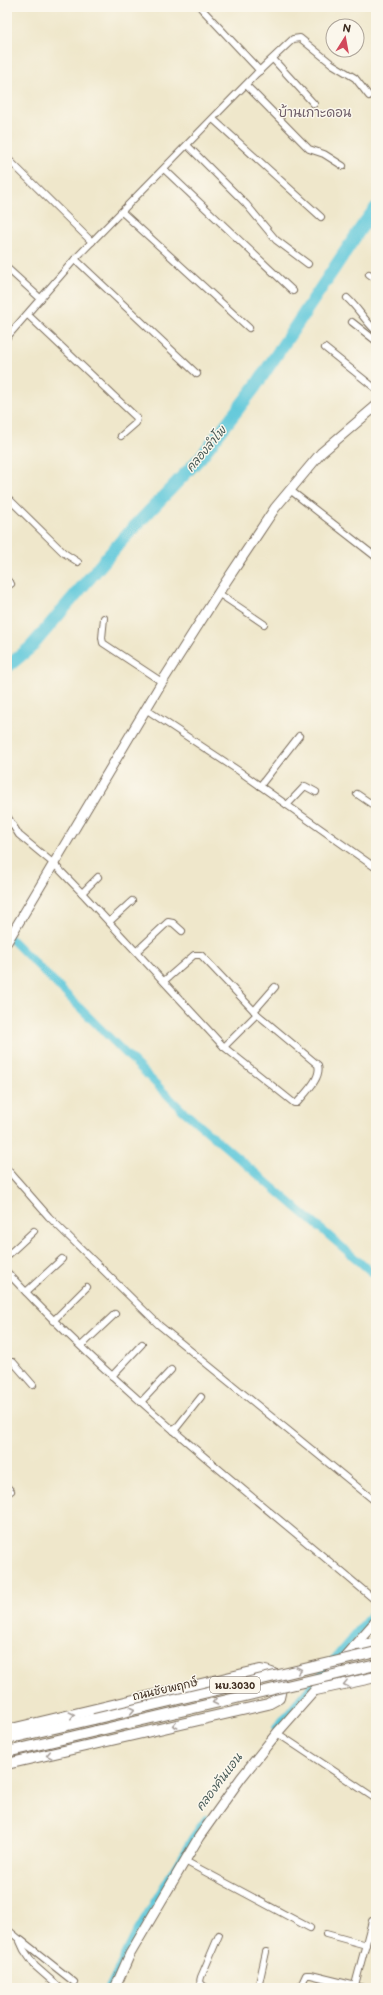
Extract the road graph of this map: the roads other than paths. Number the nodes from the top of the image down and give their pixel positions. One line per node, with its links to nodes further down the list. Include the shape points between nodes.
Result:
1 (200, 7): 3 (street)
2 (273, 59): 3 (street); 5 (street, via 295,37 300,38 332,64 355,78); 6 (street)
3 (260, 71): 4 (street)
4 (246, 85): 7 (street); 10 (street, via 309,149 324,154)
5 (370, 96)
6 (314, 104)
7 (214, 119): 8 (street); 13 (street)
8 (187, 145): 11 (street); 16 (street, via 246,204 276,240)
9 (7, 158): 14 (street)
10 (343, 166)
11 (164, 169): 12 (street); 20 (street)
12 (122, 212): 14 (street); 25 (street)
13 (321, 217)
14 (92, 242): 15 (street)
15 (75, 259): 22 (street); 30 (street)
16 (308, 264)
17 (7, 268): 22 (street)
18 (369, 274): 19 (street)
19 (376, 280)
20 (293, 291)
21 (347, 298): 26 (street)
22 (41, 299): 23 (street)
23 (28, 315): 27 (street); 33 (street, via 136,417 136,423)
24 (352, 322): 28 (street)
25 (249, 328)
26 (376, 331)
27 (7, 337)
28 (376, 341)
29 (325, 348): 31 (street)
30 (197, 374)
31 (376, 389)
32 (376, 406): 34 (street, via 321,453)
33 (121, 436)
34 (290, 490): 36 (street); 38 (street)
35 (7, 497): 37 (street, via 64,553)
36 (376, 557)
37 (78, 562)
38 (218, 593): 40 (street); 41 (street)
39 (104, 618): 41 (street, via 103,643)
40 (264, 624)
41 (162, 682): 42 (street)
42 (147, 710): 44 (street); 50 (street)
43 (299, 736): 44 (street)
44 (260, 786): 47 (street)
45 (316, 792): 47 (street, via 305,786)
46 (357, 794): 48 (street)
47 (287, 805): 51 (street)
48 (376, 806)
49 (7, 816): 50 (street, via 20,835)
50 (54, 864): 53 (street); 57 (street)
51 (376, 868)
52 (98, 878): 53 (street)
53 (82, 893): 55 (street)
54 (132, 901): 55 (street)
55 (109, 922): 58 (street)
56 (182, 931): 58 (street, via 168,922)
57 (9, 939)
58 (136, 951): 59 (street)
59 (164, 981): 61 (street, via 197,954); 62 (street)
60 (275, 987): 61 (street)
61 (255, 1013): 62 (street); 62 (street, via 318,1065 318,1076 298,1103 289,1101)
62 (224, 1047)
63 (7, 1169): 81 (street, via 49,1217 159,1325)
64 (34, 1231): 65 (street)
65 (7, 1256)
66 (62, 1259): 69 (street)
67 (7, 1272): 69 (street)
68 (87, 1287): 71 (street)
69 (26, 1292): 71 (street)
70 (115, 1314): 73 (street)
71 (53, 1321): 73 (street)
72 (142, 1344): 76 (street)
73 (81, 1346): 76 (street)
74 (7, 1362): 77 (street, via 17,1364)
75 (171, 1370): 79 (street)
76 (112, 1376): 79 (street)
77 (33, 1385)
78 (202, 1397): 80 (street)
79 (141, 1402): 80 (street)
80 (174, 1431): 82 (street)
81 (376, 1502)
82 (375, 1600)
83 (376, 1621): 85 (street)
84 (376, 1644): 85 (main road)
85 (356, 1645): 90 (street)
86 (376, 1648): 88 (main road, via 371,1659)
87 (376, 1652): 93 (main road, ถนนชัยพฤกษ์ / นบ.3030, one-way to 87, bridge)
88 (376, 1666): 94 (main road, นบ.3030, one-way to 94, bridge)
89 (376, 1677): 90 (main road, one-way to 90)
90 (316, 1690): 92 (street)
91 (7, 1730): 95 (main road, one-way to 95, via 260,1670 273,1672 281,1687 279,1698 268,1704)
92 (277, 1733): 96 (street); 97 (street, via 241,1778)
93 (7, 1739)
94 (7, 1752)
95 (7, 1764)
96 (376, 1799)
97 (185, 1861): 99 (street); 109 (street, via 130,1954)
98 (372, 1921): 104 (street)
99 (310, 1928)
100 (7, 1929): 103 (street)
101 (326, 1934): 104 (street)
102 (219, 1935): 110 (street, via 201,1977 202,1986)
103 (19, 1939): 106 (street); 108 (street, via 31,1962)
104 (366, 1944): 107 (street)
105 (266, 1952): 111 (street)
106 (74, 1982)
107 (355, 1985): 112 (street, via 306,1975); 113 (street)
108 (60, 1988)
109 (115, 1988)
110 (207, 1988)
111 (258, 1988)
112 (300, 1988)
113 (364, 1988)

